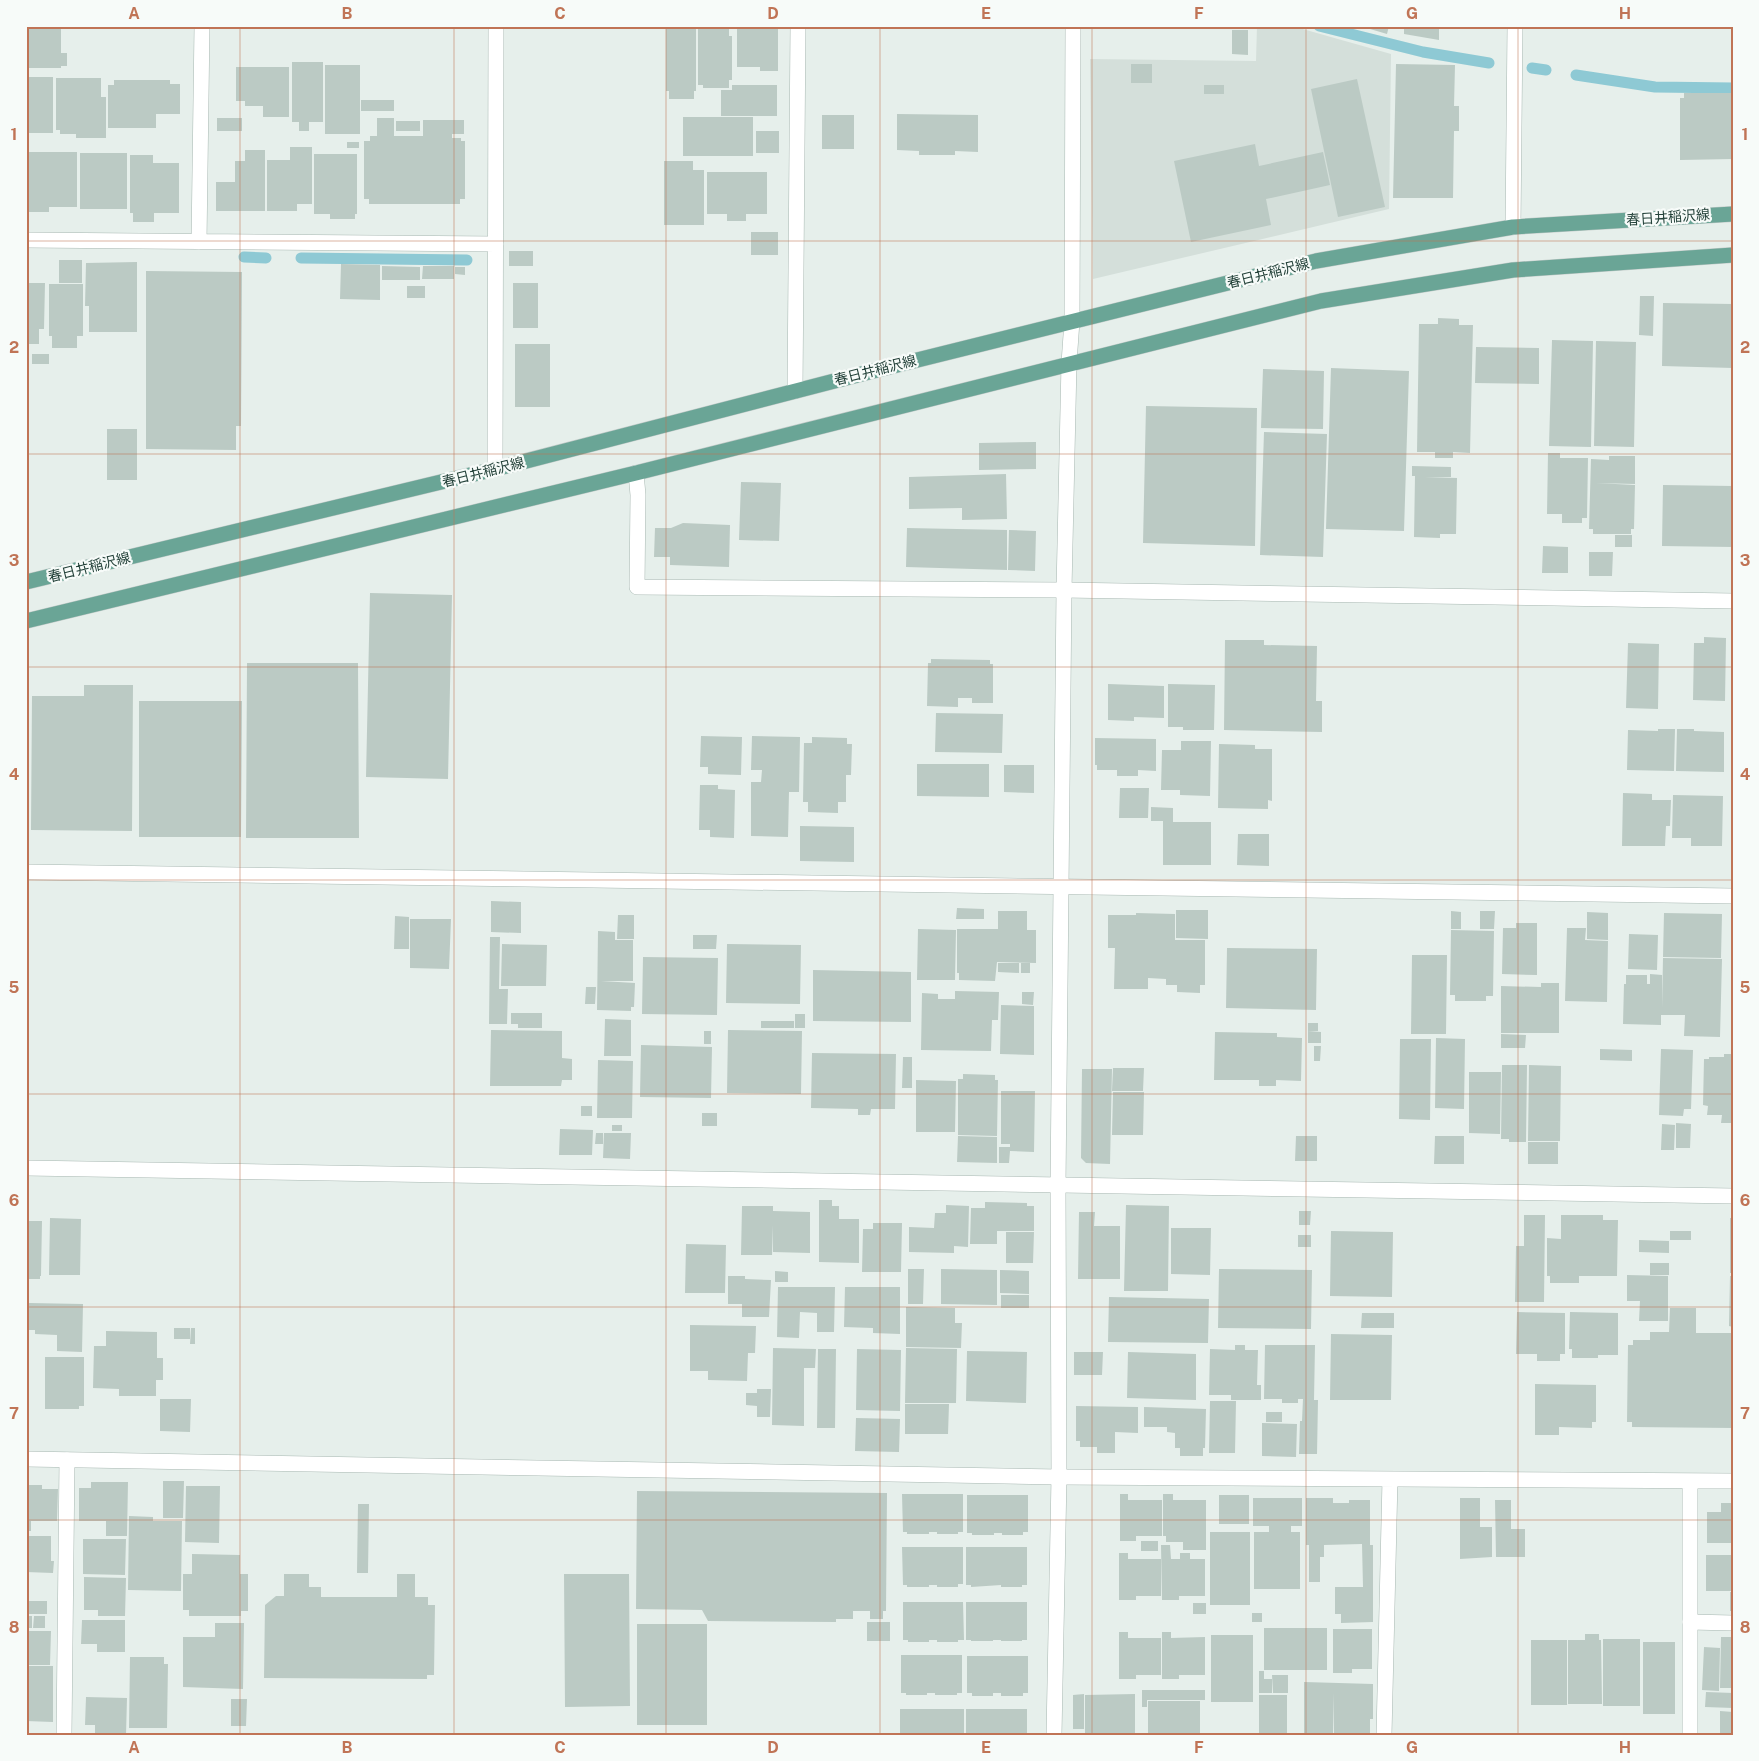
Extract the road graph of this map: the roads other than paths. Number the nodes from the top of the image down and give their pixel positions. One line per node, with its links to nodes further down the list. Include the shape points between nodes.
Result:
1 (202, 26): 9 (street)
2 (496, 26): 10 (street)
3 (798, 26): 14 (street)
4 (1073, 26): 12 (street)
5 (1515, 26): 7 (street)
6 (1733, 214): 7 (main road, 春日井稲沢線)
7 (1513, 227): 12 (main road, 春日井稲沢線, via 1316,262)
8 (26, 240): 9 (street)
9 (199, 242): 10 (street)
10 (496, 244): 15 (street)
11 (1733, 255): 13 (main road, via 1513,270 1331,299)
12 (1072, 321): 13 (street); 14 (main road, 春日井稲沢線)
13 (1069, 364): 16 (main road); 18 (street)
14 (795, 391): 15 (main road, 春日井稲沢線)
15 (495, 469): 17 (main road, 春日井稲沢線)
16 (636, 473): 18 (street, via 637,587); 20 (main road)
17 (26, 582)
18 (1064, 590): 19 (street); 22 (street)
19 (1733, 601)
20 (26, 621)
21 (26, 872): 22 (street)
22 (1061, 888): 23 (street); 25 (street)
23 (1733, 896)
24 (26, 1168): 25 (street)
25 (1058, 1186): 26 (street); 29 (street)
26 (1733, 1196)
27 (26, 1459): 28 (street)
28 (67, 1460): 29 (street); 35 (street)
29 (1059, 1477): 30 (street); 36 (street)
30 (1390, 1479): 32 (street); 37 (street)
31 (1733, 1481): 32 (street)
32 (1690, 1482): 33 (street)
33 (1690, 1622): 34 (street); 38 (street)
34 (1733, 1623)
35 (64, 1735)
36 (1054, 1735)
37 (1384, 1735)
38 (1690, 1735)

